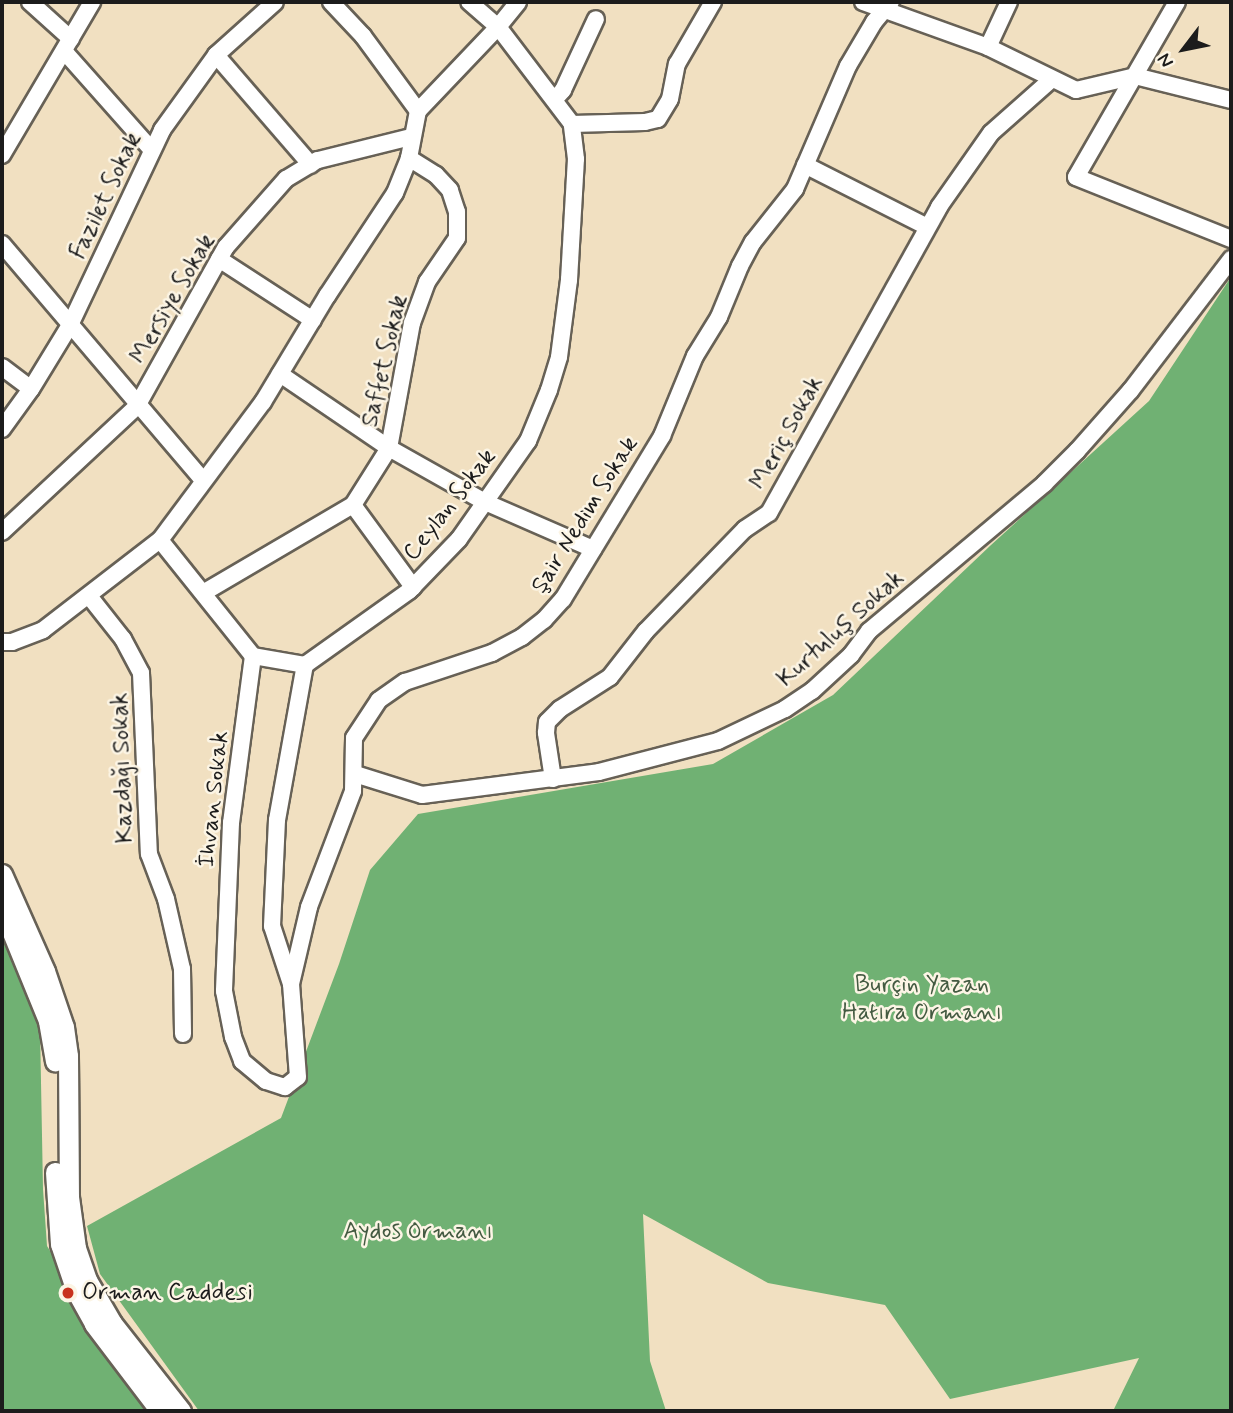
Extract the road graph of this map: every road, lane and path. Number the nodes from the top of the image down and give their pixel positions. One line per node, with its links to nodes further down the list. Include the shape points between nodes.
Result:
1 (30, 2): 14 (street)
2 (92, 2): 14 (street)
3 (275, 2): 16 (street, Fazilet Sokak)
4 (331, 2): 21 (street, via 363,36)
5 (469, 2): 13 (street, Ceylan Sokak)
6 (518, 2): 13 (street)
7 (713, 2): 22 (street, via 677,65 670,99 658,119)
8 (863, 2): 11 (street)
9 (1009, 2): 15 (street)
10 (1177, 2): 17 (street)
11 (890, 5): 15 (street); 28 (street, Şair Nedim Sokak, via 874,22 848,66)
12 (596, 19): 19 (street)
13 (498, 27): 19 (street, Ceylan Sokak); 21 (street)
14 (67, 45): 24 (street); 25 (street)
15 (988, 47): 18 (street)
16 (216, 55): 24 (street, Fazilet Sokak); 27 (street)
17 (1135, 76): 18 (street, via 1076,90); 20 (street); 30 (street, via 1076,177)
18 (1052, 79): 29 (street, Meriç Sokak, via 991,133)
19 (555, 99): 22 (street, Ceylan Sokak)
20 (1231, 100)
21 (418, 111): 23 (street)
22 (572, 124): 43 (street, Ceylan Sokak, via 576,159 559,357 528,441)
23 (411, 137): 26 (street); 27 (street, Mersiye Sokak)
24 (152, 150): 35 (street, Fazilet Sokak)
25 (2, 155)
26 (409, 158): 34 (street, via 395,193); 41 (street, Saffet Sokak, via 450,190 457,212 457,238 427,282 412,323)
27 (311, 165): 32 (street, Mersiye Sokak, via 286,179)
28 (805, 165): 29 (street); 47 (street, Şair Nedim Sokak, via 795,189 753,242 719,317 695,356 662,436)
29 (927, 227): 55 (street, Meriç Sokak, via 769,513 745,529 646,631 610,677 548,722)
30 (1231, 239)
31 (2, 244): 35 (street)
32 (219, 259): 34 (street); 39 (street, Mersiye Sokak)
33 (1231, 259): 55 (street, Kurtuluş Sokak, via 1131,390 1077,451 869,631 812,691 718,741 599,772)
34 (313, 320): 37 (street)
35 (70, 326): 38 (street, Fazilet Sokak); 39 (street)
36 (2, 367): 38 (street)
37 (280, 373): 41 (street); 42 (street)
38 (31, 389): 40 (street, Fazilet Sokak)
39 (137, 406): 42 (street); 45 (street, Mersiye Sokak)
40 (2, 429)
41 (389, 448): 43 (street); 44 (street, Saffet Sokak)
42 (203, 480): 46 (street)
43 (485, 502): 47 (street); 48 (street, Ceylan Sokak)
44 (353, 505): 48 (street); 49 (street, Saffet Sokak)
45 (2, 532)
46 (160, 540): 49 (street); 50 (street)
47 (593, 549): 54 (street, Şair Nedim Sokak, via 563,599 522,637 492,653 416,677 379,700 354,738)
48 (413, 587): 53 (street, Ceylan Sokak)
49 (203, 593): 52 (street)
50 (89, 596): 51 (street, via 43,631); 59 (street, Kazdağı Sokak, via 123,639 141,673 149,854 166,899 182,969)
51 (2, 642)
52 (253, 656): 53 (street); 60 (street, İhvan Sokak, via 231,823 224,991 242,1061)
53 (305, 665): 58 (street, via 277,820 272,913)
54 (355, 774): 55 (street, Kurtuluş Sokak, via 422,794); 58 (street, Şair Nedim Sokak, via 353,791 309,907)
55 (553, 779)
56 (2, 874): 62 (street, via 64,1027 69,1197 76,1248 87,1280 112,1323)
57 (2, 908): 61 (street, via 37,989 55,1051 56,1215 67,1267 94,1324)
58 (291, 984): 60 (street, Şair Nedim Sokak, via 298,1077 285,1087)
59 (183, 1034)
60 (266, 1081)
61 (160, 1411)
62 (181, 1411)

